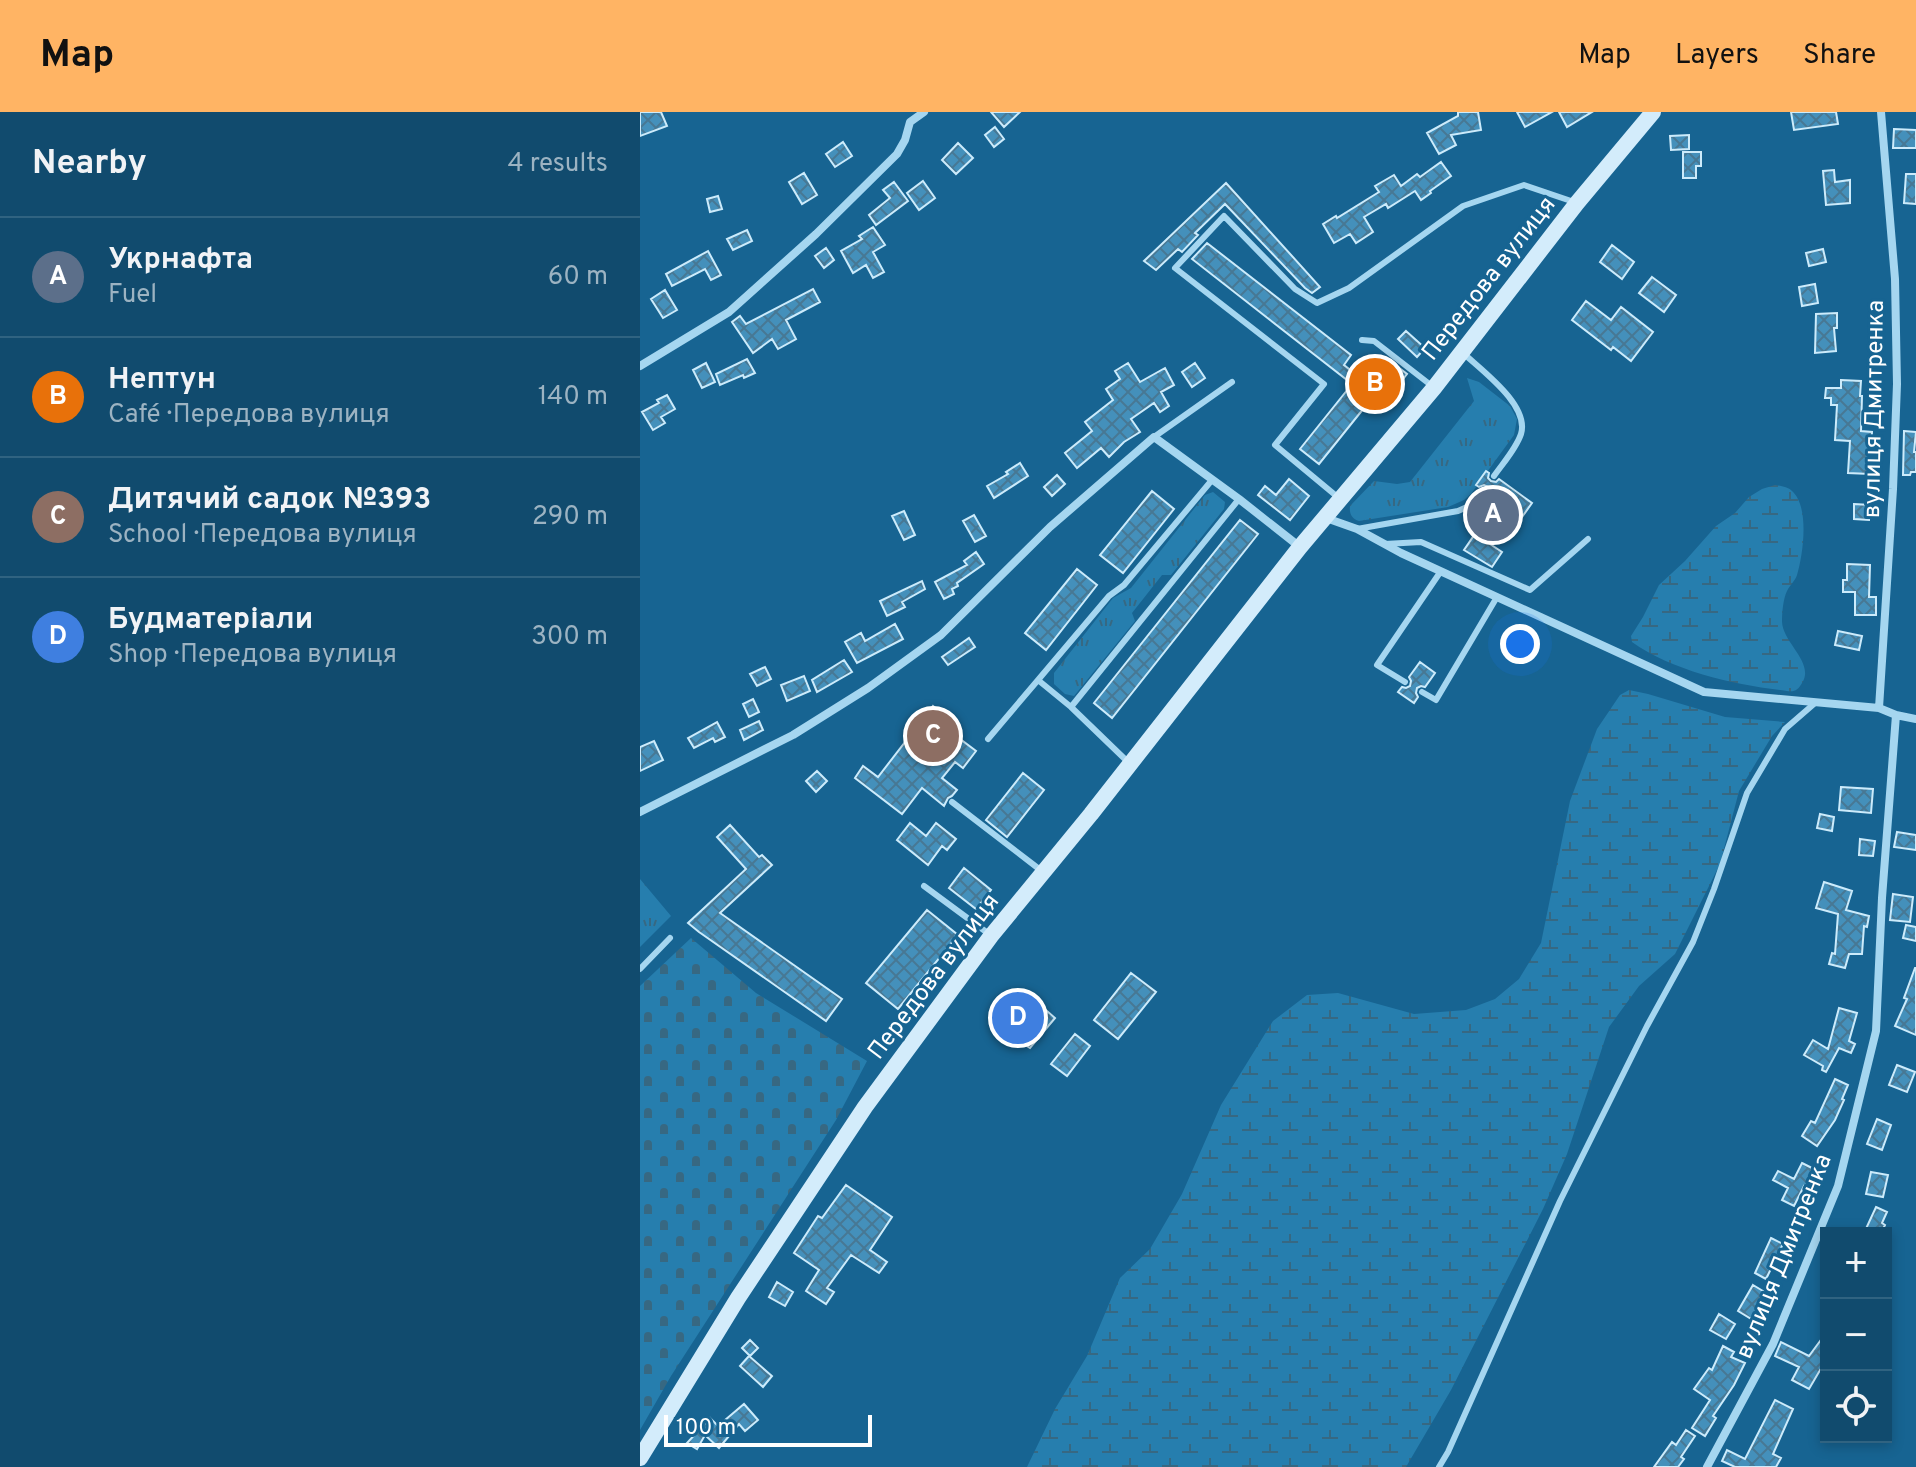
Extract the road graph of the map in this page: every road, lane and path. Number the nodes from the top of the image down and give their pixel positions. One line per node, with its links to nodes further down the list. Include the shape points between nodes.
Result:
1 (904, 112): 5 (street)
2 (924, 112): 5 (street)
3 (1653, 112): 6 (street, Передова вулиця)
4 (1881, 112): 30 (street, вулиця Дмитренка, via 1895,279 1897,384)
5 (910, 122): 9 (street, via 897,154 816,234 729,312)
6 (1577, 203): 8 (street, Передова вулиця); 17 (lane, via 1524,185 1463,206 1349,288 1317,303 1295,289 1224,216 1175,268 1324,384 1275,445)
7 (1362, 340): 11 (lane, via 1374,341)
8 (1462, 352): 11 (street, Передова вулиця); 13 (lane, via 1512,400 1522,417 1520,437)
9 (640, 366)
10 (1232, 382): 12 (lane)
11 (1434, 388): 17 (street, Передова вулиця)
12 (1154, 437): 14 (street); 36 (street, via 1050,527 929,644 793,735)
13 (1494, 476)
14 (1212, 480): 16 (street); 25 (lane)
15 (1484, 491): 19 (lane, via 1476,503 1458,511)
16 (1239, 499): 22 (street); 29 (lane)
17 (1340, 499): 18 (street, Передова вулиця)
18 (1324, 517): 19 (street); 22 (street, Передова вулиця)
19 (1357, 529): 21 (street)
20 (1588, 539): 21 (lane, via 1530,590 1421,542)
21 (1385, 544): 23 (street)
22 (1300, 547): 34 (street, Передова вулиця)
23 (1441, 571): 24 (street); 26 (lane, via 1377,665)
24 (1497, 597): 27 (lane, via 1436,700); 28 (street, via 1704,692)
25 (1038, 680): 29 (lane); 33 (lane)
26 (1405, 682)
27 (1422, 692)
28 (1815, 702): 30 (street); 43 (lane, via 1785,729 1747,793 1693,942 1560,1201)
29 (1071, 707): 34 (lane)
30 (1879, 708): 31 (street)
31 (1896, 715): 32 (street); 44 (street, вулиця Дмитренка, via 1876,1031 1838,1186 1773,1344)
32 (1916, 719)
33 (988, 739)
34 (1130, 764): 37 (street, Передова вулиця)
35 (952, 802): 37 (lane)
36 (640, 812)
37 (1043, 872): 39 (street, Передова вулиця)
38 (924, 886): 39 (lane)
39 (991, 936): 42 (street, Передова вулиця, via 865,1107)
40 (670, 938): 41 (lane)
41 (640, 969)
42 (640, 1458)
43 (1439, 1467)
44 (1707, 1467)

